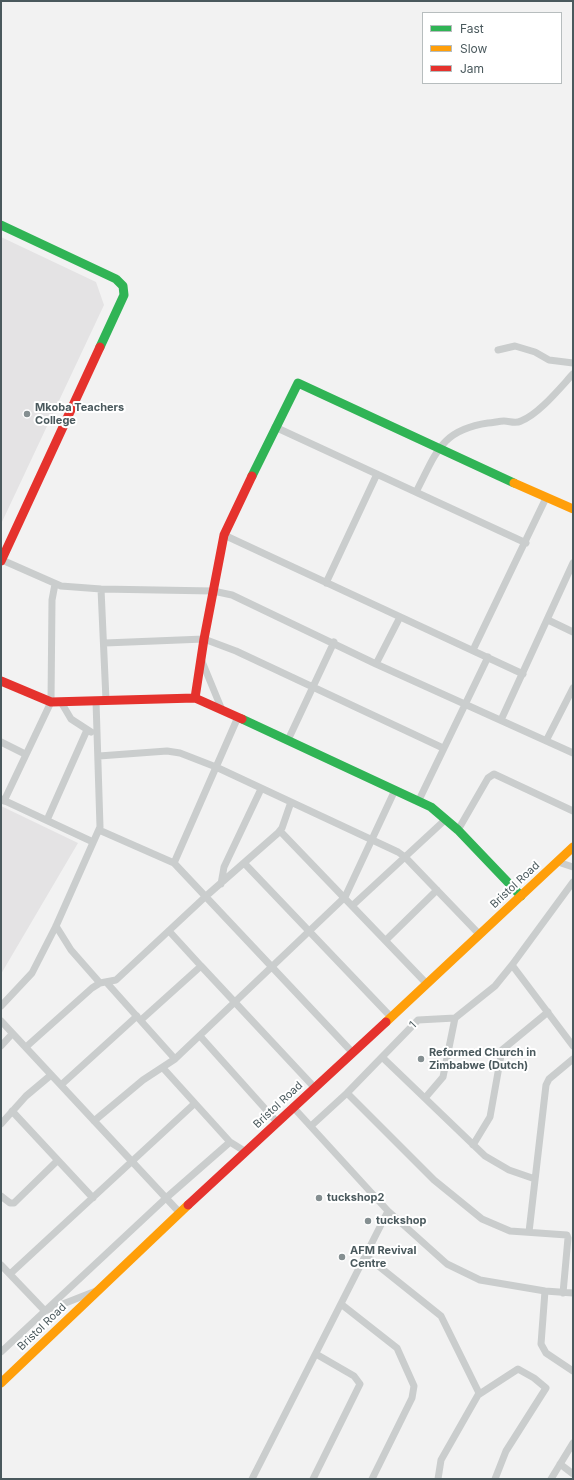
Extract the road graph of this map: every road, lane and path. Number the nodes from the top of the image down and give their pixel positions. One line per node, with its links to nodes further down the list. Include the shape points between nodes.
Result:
1 (1, 225): 13 (street, via 116,280 123,286 124,295)
2 (498, 350): 3 (street, via 515,346 535,352 549,360)
3 (573, 363)
4 (573, 374): 6 (street, via 536,411 522,421 471,426 448,437)
5 (275, 427): 6 (street, via 296,385 300,383); 7 (street); 11 (street)
6 (438, 449): 8 (street); 9 (street)
7 (377, 474): 8 (street); 15 (street)
8 (416, 492): 12 (street)
9 (546, 498): 10 (street); 12 (street)
10 (573, 509)
11 (224, 535): 15 (street); 18 (street)
12 (526, 543): 25 (street)
13 (1, 561): 16 (street)
14 (573, 563): 20 (street)
15 (326, 583): 19 (street)
16 (55, 584): 17 (street); 36 (street, via 52,600)
17 (101, 589): 18 (street); 24 (street)
18 (213, 591): 22 (street); 23 (street, via 241,598)
19 (400, 617): 25 (street); 28 (street)
20 (548, 620): 21 (street); 29 (street)
21 (573, 632)
22 (204, 639): 24 (street); 27 (street); 31 (street, via 236,651)
23 (334, 642): 28 (street); 31 (street)
24 (105, 643): 34 (street)
25 (473, 650): 26 (street)
26 (488, 657): 29 (street); 37 (street)
27 (201, 659): 33 (street); 38 (street)
28 (376, 664): 37 (street)
29 (523, 674): 40 (street)
30 (1, 681): 36 (street)
31 (313, 688): 43 (street); 46 (street)
32 (573, 688): 44 (street)
33 (195, 698): 34 (street); 38 (street)
34 (106, 700): 35 (street)
35 (96, 701): 36 (street); 42 (street)
36 (56, 702): 41 (street, via 71,719); 47 (street)
37 (465, 704): 40 (street); 46 (street)
38 (222, 710): 39 (street)
39 (238, 717): 43 (street); 50 (street)
40 (501, 720): 44 (street)
41 (87, 730): 42 (street); 57 (street)
42 (98, 733): 49 (street)
43 (288, 740): 52 (street)
44 (546, 741): 48 (street)
45 (1, 742): 47 (street)
46 (443, 748): 54 (street)
47 (25, 754): 53 (street)
48 (573, 754)
49 (99, 756): 50 (street, via 172,751); 59 (street)
50 (216, 767): 51 (street); 67 (street)
51 (261, 789): 55 (street); 71 (street, via 224,867)
52 (396, 790): 54 (street); 62 (street)
53 (3, 800): 57 (street)
54 (418, 800): 58 (street)
55 (291, 802): 61 (street); 62 (street)
56 (573, 811): 60 (street, via 494,774 488,778)
57 (47, 820): 63 (street)
58 (446, 820): 60 (street); 65 (street)
59 (99, 830): 63 (street); 67 (street)
60 (458, 830): 73 (street)
61 (280, 831): 68 (street); 75 (street)
62 (372, 839): 65 (street); 75 (street)
63 (93, 842): 77 (street)
64 (573, 847): 66 (street, Bristol Road)
65 (405, 857): 72 (street); 76 (street)
66 (558, 862): 69 (street); 73 (street, Bristol Road)
67 (174, 863): 74 (street)
68 (244, 864): 71 (street); 79 (street)
69 (573, 867)
70 (573, 882): 82 (street)
71 (221, 884): 74 (street)
72 (437, 890): 80 (street); 81 (street)
73 (521, 896): 80 (street, Bristol Road)
74 (205, 897): 78 (street); 84 (street)
75 (345, 897): 76 (street); 79 (street)
76 (353, 905): 81 (street)
77 (56, 926): 86 (street, via 71,950); 88 (street, via 32,972)
78 (169, 931): 83 (street); 86 (street, via 116,980)
79 (309, 932): 84 (street); 90 (street)
80 (479, 934): 85 (street, Bristol Road)
81 (386, 940): 85 (street)
82 (512, 965): 89 (street); 92 (street, via 491,989)
83 (201, 966): 87 (street); 91 (street)
84 (272, 967): 87 (street); 99 (street)
85 (426, 982): 90 (street, Bristol Road)
86 (103, 983): 91 (street); 98 (street, via 92,988)
87 (235, 1002): 95 (street); 106 (street)
88 (1, 1006)
89 (548, 1012): 97 (street); 117 (street, via 502,1050 490,1117)
90 (390, 1016): 99 (street, Bristol Road)
91 (139, 1018): 101 (street); 105 (street)
92 (454, 1018): 100 (street, 1, via 418,1020); 108 (street, via 443,1077)
93 (1, 1021): 94 (street)
94 (12, 1034): 96 (street); 98 (street)
95 (200, 1036): 101 (street); 113 (street)
96 (1, 1046)
97 (573, 1046)
98 (26, 1047): 104 (street)
99 (352, 1052): 106 (street, Bristol Road)
100 (382, 1057): 107 (street, 1); 108 (street)
101 (175, 1059): 103 (street)
102 (573, 1059): 121 (street, via 549,1079 546,1085)
103 (163, 1068): 109 (street); 112 (street, via 143,1080)
104 (51, 1075): 105 (street); 111 (street)
105 (61, 1085): 112 (street)
106 (314, 1087): 110 (street, Bristol Road)
107 (347, 1093): 115 (street, 1); 127 (street, via 434,1180 482,1219 510,1230)
108 (426, 1098): 117 (street)
109 (194, 1104): 116 (street); 120 (street)
110 (293, 1107): 113 (street, Bristol Road); 115 (street)
111 (12, 1111): 114 (street); 119 (street)
112 (94, 1121): 120 (street)
113 (277, 1122): 118 (street, Bristol Road)
114 (1, 1124)
115 (311, 1126): 125 (street)
116 (230, 1142): 118 (street); 124 (street)
117 (474, 1145): 121 (street, via 492,1161)
118 (246, 1152): 126 (street, Bristol Road)
119 (57, 1161): 122 (street, via 14,1203); 123 (street)
120 (132, 1161): 123 (street); 124 (street)
121 (535, 1179): 127 (street)
122 (1, 1196)
123 (93, 1198): 130 (street)
124 (166, 1198): 126 (street); 136 (street)
125 (388, 1212): 128 (street); 132 (street, via 452,1268 480,1280)
126 (180, 1213): 131 (street, Bristol Road)
127 (529, 1232): 133 (street, via 568,1236)
128 (366, 1256): 135 (street); 141 (street, via 441,1316)
129 (1, 1265): 130 (street)
130 (10, 1274): 136 (street)
131 (98, 1290): 136 (street); 140 (street, Bristol Road)
132 (545, 1291): 133 (street); 139 (street, via 541,1344 546,1353)
133 (563, 1292): 134 (street)
134 (573, 1293)
135 (341, 1304): 138 (street); 147 (street, via 397,1348 414,1386 412,1398)
136 (45, 1311): 137 (street)
137 (1, 1352)
138 (316, 1354): 145 (street); 146 (street, via 354,1376 360,1384)
139 (573, 1371)
140 (1, 1383)
141 (479, 1393): 148 (street, via 441,1460); 149 (street, via 518,1369 546,1388 506,1451)
142 (573, 1443): 143 (street)
143 (560, 1464): 144 (street); 150 (street)
144 (573, 1474)
145 (252, 1479)
146 (313, 1479)
147 (372, 1479)
148 (438, 1479)
149 (496, 1479)
150 (551, 1479)

